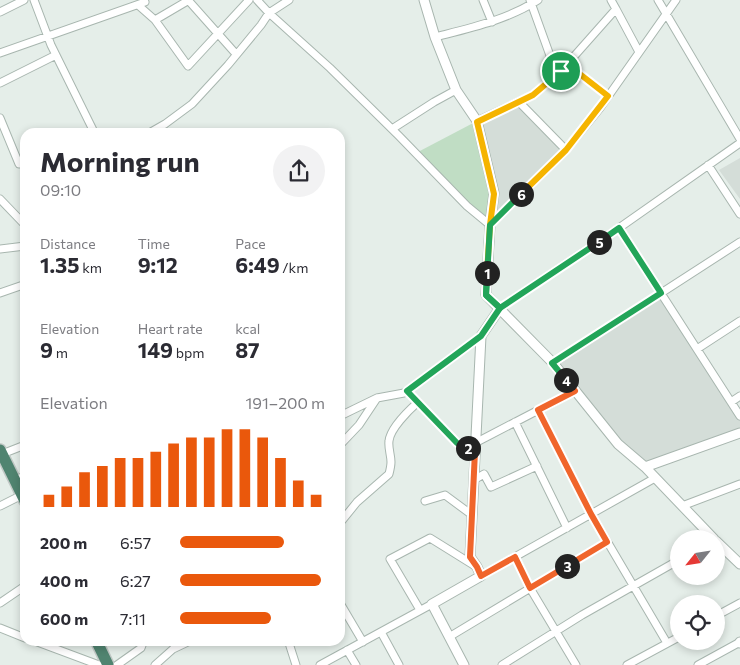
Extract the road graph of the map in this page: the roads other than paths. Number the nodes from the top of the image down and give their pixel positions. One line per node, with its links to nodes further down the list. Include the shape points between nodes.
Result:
1 (24, 0): 15 (street)
2 (34, 0): 21 (street)
3 (188, 0): 18 (street); 20 (street)
4 (249, 0): 20 (street)
5 (258, 0): 16 (street)
6 (290, 0): 16 (street)
7 (424, 0): 22 (street)
8 (483, 0): 19 (street)
9 (611, 0): 14 (street)
10 (658, 0): 17 (street)
11 (676, 0): 17 (street)
12 (533, 1): 19 (street); 28 (street)
13 (144, 2): 18 (street); 21 (street)
14 (616, 9): 23 (street); 27 (street)
15 (0, 12)
16 (269, 13): 25 (street); 37 (street)
17 (666, 14): 23 (street); 38 (street)
18 (154, 20): 20 (street, via 188,66)
19 (492, 22): 22 (street)
20 (218, 33): 25 (street)
21 (48, 37): 24 (street); 26 (street)
22 (435, 37): 30 (street)
23 (639, 52): 31 (street)
24 (0, 53)
25 (236, 54): 36 (street, via 192,104)
26 (56, 55): 29 (street); 35 (street)
27 (567, 64): 28 (street); 31 (street)
28 (556, 75): 32 (street, via 533,95)
29 (0, 83)
30 (456, 90): 34 (street); 37 (street)
31 (608, 96): 40 (street)
32 (519, 102): 34 (street); 40 (street)
33 (0, 118): 41 (street)
34 (477, 122): 46 (street, via 494,194)
35 (92, 128)
36 (158, 128)
37 (392, 129): 46 (street, via 467,206)
38 (740, 139)
39 (740, 143): 42 (street)
40 (566, 150): 46 (street)
41 (20, 164)
42 (708, 165): 44 (street); 47 (street)
43 (0, 199): 45 (street)
44 (740, 214)
45 (20, 220)
46 (490, 225): 54 (street, via 486,295)
47 (619, 228): 53 (street); 54 (street)
48 (740, 242): 53 (street)
49 (20, 247): 50 (street)
50 (0, 249)
51 (20, 286): 52 (street)
52 (0, 293)
53 (661, 293): 57 (street); 58 (street)
54 (500, 308): 56 (street); 58 (street)
55 (740, 321): 57 (street)
56 (481, 336): 59 (street); 72 (street)
57 (697, 349): 64 (street)
58 (552, 363): 60 (street)
59 (407, 391): 62 (street); 63 (street)
60 (575, 391): 65 (street); 75 (street, via 618,444)
61 (740, 396): 64 (street)
62 (377, 398): 66 (street); 70 (street)
63 (418, 402): 72 (street, via 457,443); 85 (street, via 389,439 389,474)
64 (731, 402): 67 (street)
65 (538, 410): 68 (street); 84 (street)
66 (345, 414)
67 (740, 416)
68 (516, 422): 72 (street); 74 (street)
69 (740, 433): 75 (street)
70 (345, 440)
71 (20, 446): 73 (street)
72 (475, 447): 78 (street)
73 (1, 452): 76 (highway)
74 (537, 466): 78 (street, via 491,487 484,474); 87 (street)
75 (644, 467): 77 (street)
76 (20, 478)
77 (655, 478): 83 (street); 84 (street)
78 (474, 480): 86 (street)
79 (740, 484): 83 (street)
80 (20, 499): 82 (street)
81 (425, 501): 86 (street, via 445,495)
82 (0, 506)
83 (682, 506): 88 (street)
84 (591, 514): 87 (street); 89 (street)
85 (345, 516)
86 (472, 516): 94 (street, via 470,557)
87 (567, 528): 91 (street)
88 (705, 530)
89 (607, 542): 95 (street); 96 (street)
90 (725, 550): 92 (street)
91 (515, 557): 94 (street); 96 (street)
92 (740, 564)
93 (670, 565): 95 (street)
94 (479, 572): 100 (street); 101 (street, via 430,538 390,559)
95 (634, 586): 106 (street); 112 (street)
96 (530, 588): 106 (street); 108 (street)
97 (20, 589): 98 (street)
98 (0, 603)
99 (740, 603): 103 (street)
100 (432, 604): 101 (street); 108 (street)
101 (420, 610): 105 (street)
102 (345, 611): 109 (street)
103 (725, 611)
104 (0, 628): 107 (street)
105 (381, 632): 109 (street); 119 (street)
106 (555, 632): 128 (street); 129 (street)
107 (20, 636)
108 (449, 637): 127 (street)
109 (363, 642): 118 (street)
110 (670, 642): 112 (street)
111 (740, 642): 131 (street)
112 (667, 643): 130 (street)
113 (48, 646): 120 (street)
114 (99, 646): 121 (highway)
115 (142, 646): 122 (street)
116 (179, 646): 123 (street)
117 (290, 646): 124 (street)
118 (347, 650): 125 (street); 126 (street)
119 (398, 664)
120 (99, 665)
121 (108, 665)
122 (116, 665)
123 (155, 665)
124 (296, 665)
125 (320, 665)
126 (356, 665)
127 (464, 665)
128 (502, 665)
129 (576, 665)
130 (627, 665)
131 (698, 665)

